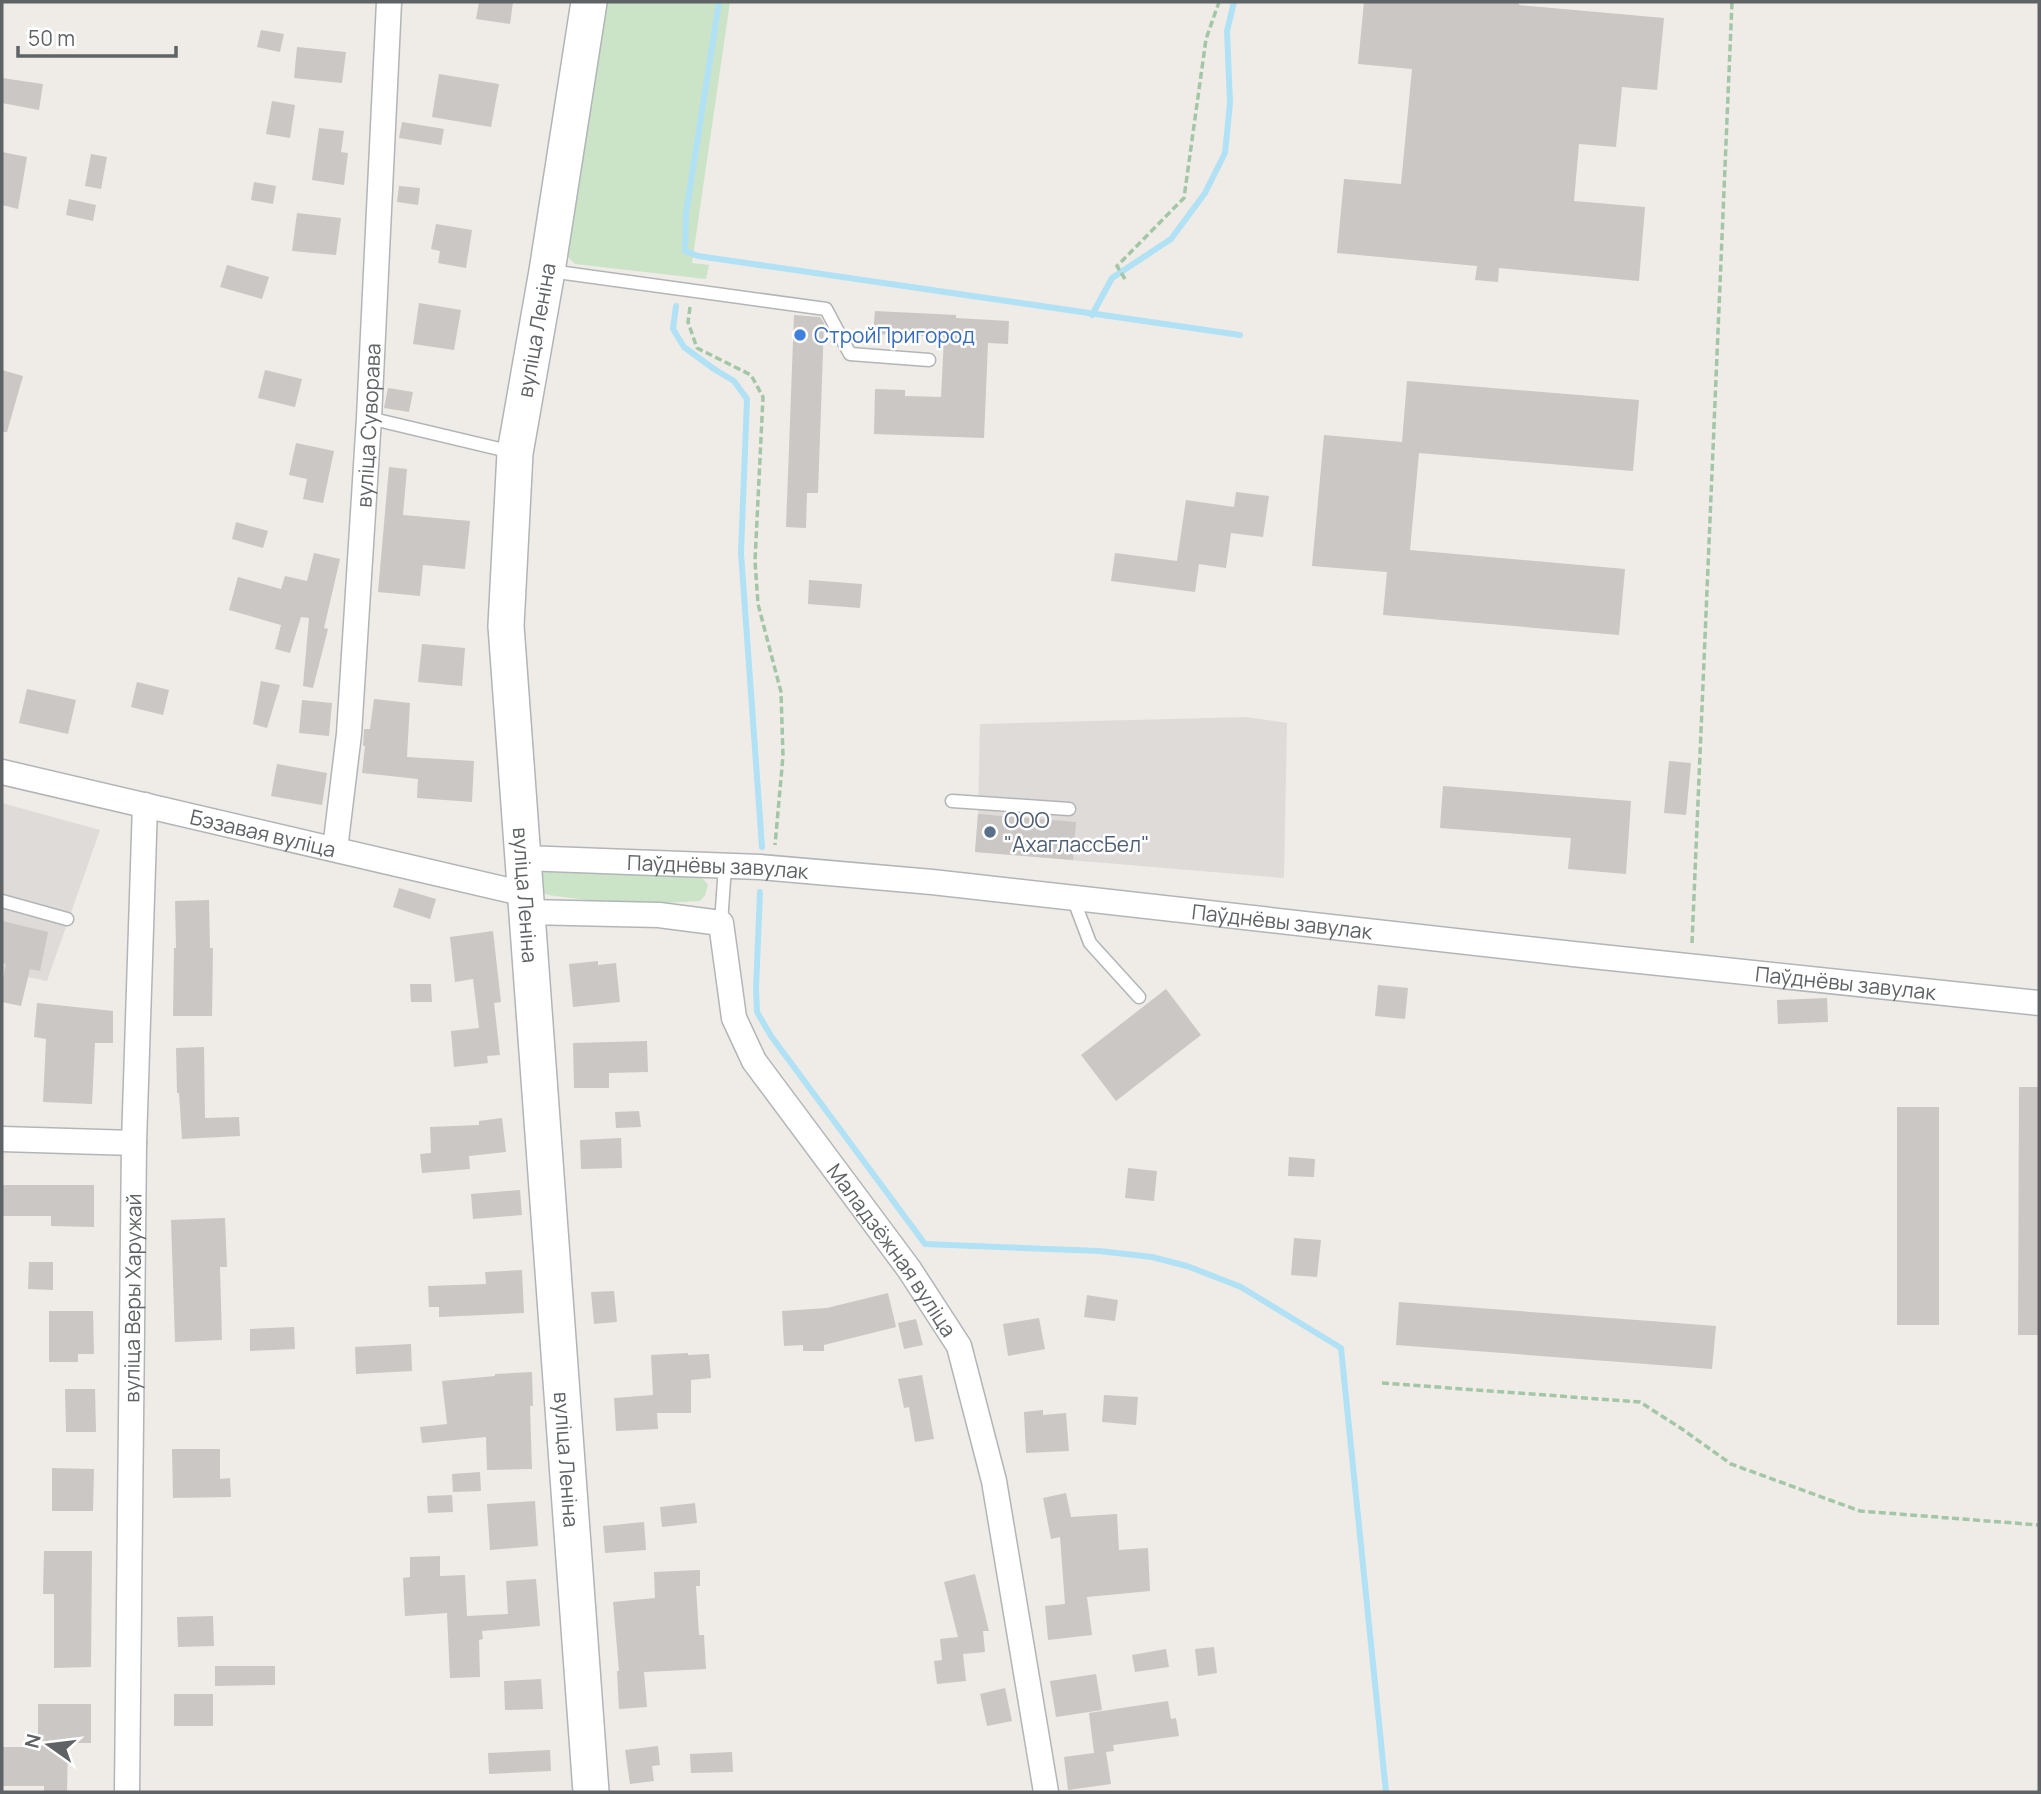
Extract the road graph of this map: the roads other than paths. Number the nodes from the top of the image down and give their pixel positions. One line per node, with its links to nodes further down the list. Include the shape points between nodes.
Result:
1 (389, 2): 5 (street, вуліца Суворава)
2 (589, 2): 3 (street, вуліца Леніна)
3 (547, 271): 4 (lane, via 826,309 850,354); 6 (street, вуліца Леніна)
4 (929, 360)
5 (369, 418): 6 (lane); 11 (street, вуліца Суворава, via 349,734)
6 (514, 453): 12 (street, вуліца Леніна, via 506,626)
7 (2, 772): 9 (street, Бэзавая вуліца)
8 (953, 801): 10 (lane)
9 (145, 805): 11 (street, Бэзавая вуліца); 22 (street, вуліца Веры Харужай)
10 (1069, 809)
11 (335, 849): 16 (street, Бэзавая вуліца)
12 (524, 858): 13 (street, Паўднёвы завулак); 16 (street, вуліца Леніна)
13 (725, 866): 14 (street, Паўднёвы завулак); 18 (lane)
14 (1073, 898): 19 (lane, via 1090,943); 20 (street, Паўднёвы завулак)
15 (2, 901): 17 (lane)
16 (526, 903): 18 (street); 24 (street, вуліца Леніна)
17 (67, 919)
18 (721, 923): 25 (street, Маладзёжная вуліца, via 734,1018 754,1062 909,1269 959,1346 995,1481)
19 (1139, 996)
20 (2039, 1003)
21 (2, 1139): 22 (street)
22 (134, 1143): 23 (street, вуліца Веры Харужай)
23 (127, 1792)
24 (591, 1792)
25 (1046, 1792)

